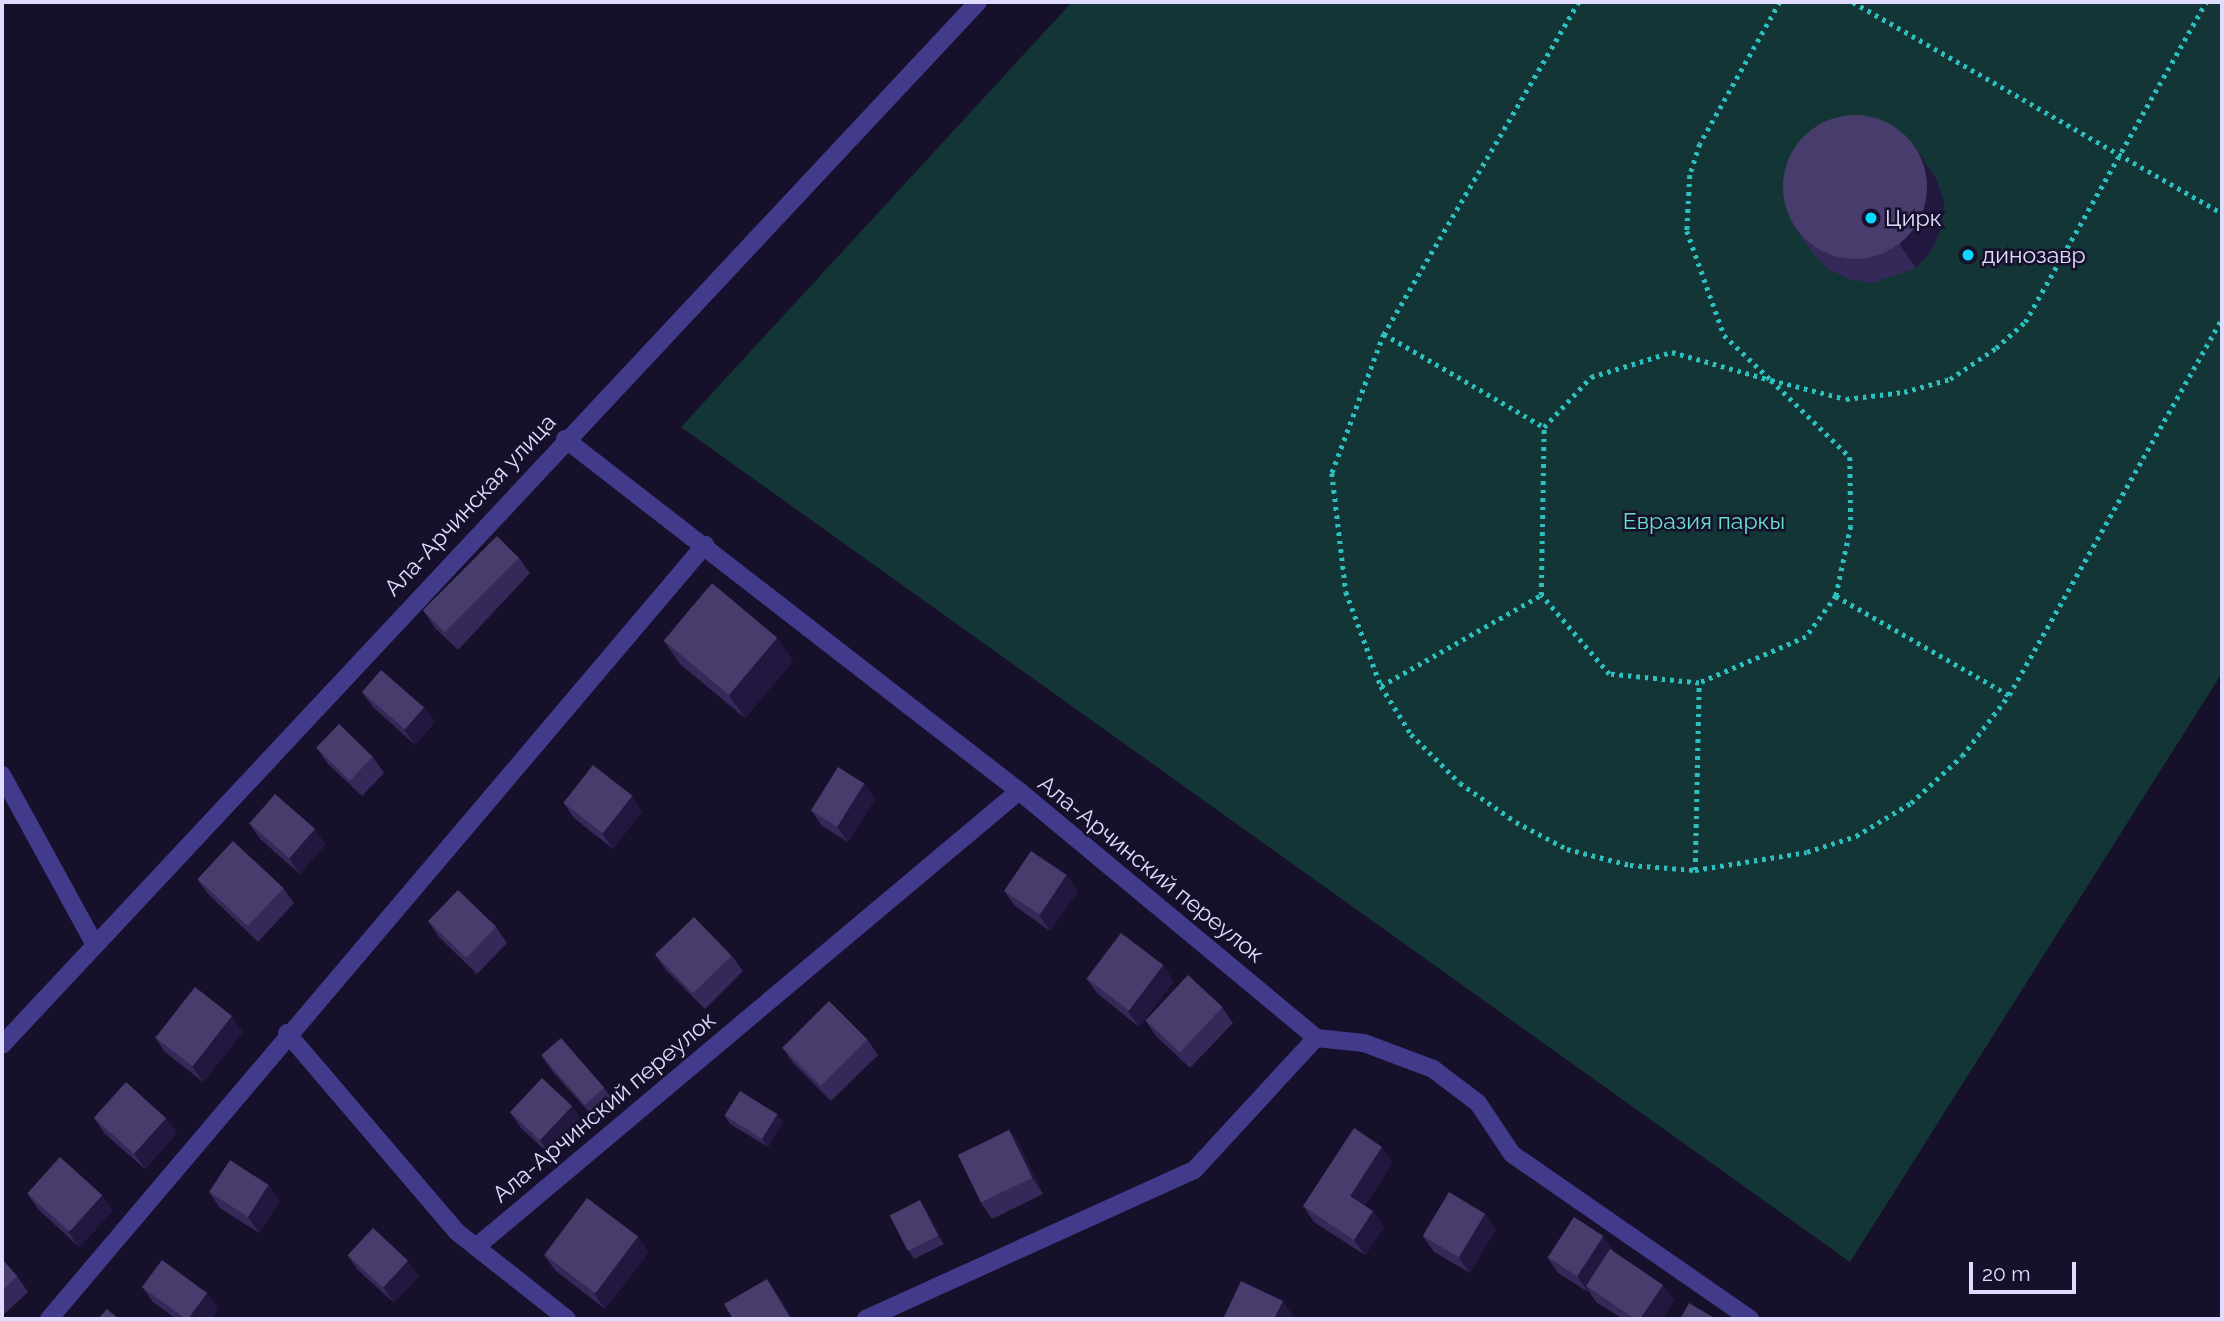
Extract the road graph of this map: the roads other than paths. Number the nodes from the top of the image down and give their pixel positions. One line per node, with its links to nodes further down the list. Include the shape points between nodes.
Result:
1 (978, 2): 2 (street, Ала-Арчинская улица)
2 (565, 439): 3 (street); 6 (street, Ала-Арчинская улица)
3 (705, 545): 5 (street); 7 (street)
4 (2, 775): 6 (street)
5 (1019, 791): 8 (street, Ала-Арчинский переулок); 10 (street, Ала-Арчинский переулок)
6 (94, 943): 9 (street, Ала-Арчинская улица)
7 (287, 1034): 10 (street, via 457,1232); 11 (street)
8 (1316, 1038): 13 (street, via 1194,1170); 14 (street, via 1364,1043 1433,1069 1478,1103 1512,1154)
9 (2, 1045)
10 (476, 1247): 12 (street)
11 (49, 1319)
12 (567, 1319)
13 (866, 1319)
14 (1750, 1319)

